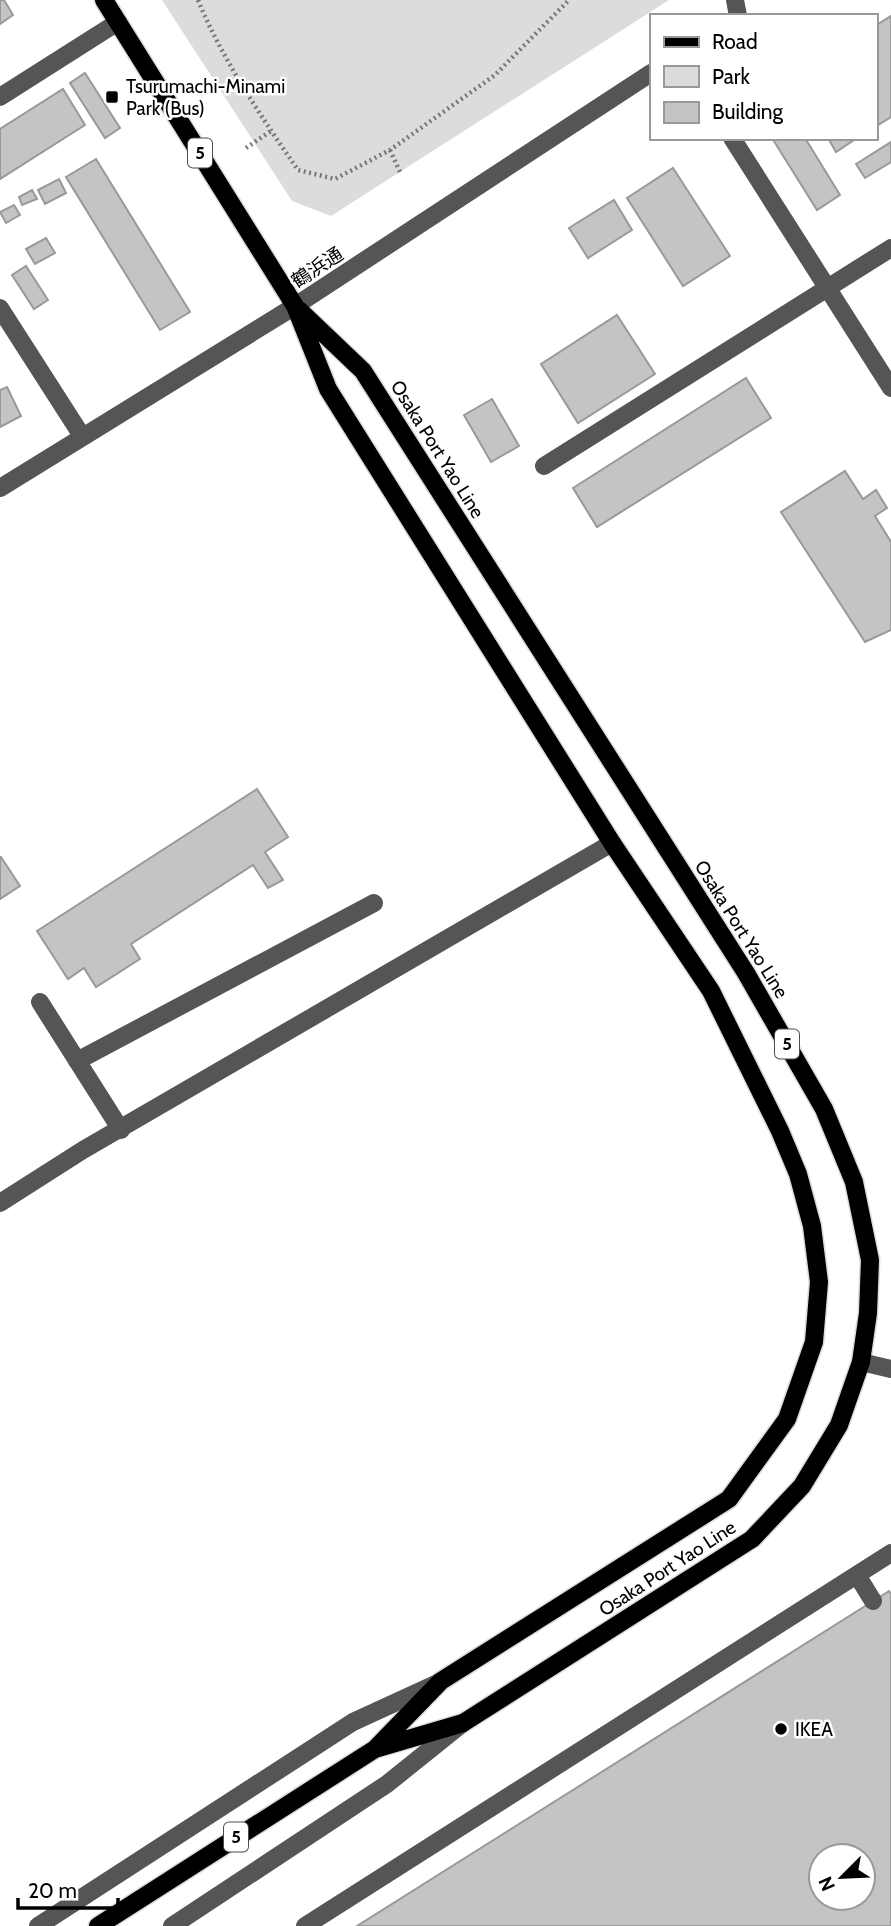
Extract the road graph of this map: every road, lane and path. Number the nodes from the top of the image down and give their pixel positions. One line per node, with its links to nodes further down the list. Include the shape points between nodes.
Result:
1 (104, 0): 4 (main road, Osaka Port Yao Line / 5)
2 (198, 0): 7 (path)
3 (569, 0): 10 (path, via 495,75)
4 (118, 22): 6 (street); 14 (main road, Osaka Port Yao Line / 5)
5 (650, 74): 14 (street, 鶴浜通)
6 (0, 97)
7 (271, 131): 9 (path); 10 (path, via 298,170 335,179)
8 (733, 140): 13 (street)
9 (246, 148)
10 (390, 150): 11 (path)
11 (400, 172)
12 (891, 248): 13 (street)
13 (827, 288): 16 (street); 18 (street)
14 (295, 306): 17 (street, 鶴浜通); 20 (main road, Osaka Port Yao Line / 5, via 328,389); 26 (main road, Osaka Port Yao Line / 5, via 363,371 746,973 824,1109 854,1182 870,1260)
15 (0, 308): 17 (street)
16 (891, 388)
17 (82, 436): 19 (street, 鶴浜通)
18 (544, 466)
19 (0, 488)
20 (612, 844): 24 (street); 31 (main road, Osaka Port Yao Line / 5, via 710,992 798,1174 812,1226 819,1282 814,1342 786,1419 729,1499)
21 (374, 903): 23 (street)
22 (40, 1002): 23 (street)
23 (78, 1061): 24 (street)
24 (121, 1130): 25 (street)
25 (0, 1203)
26 (861, 1362): 27 (street); 32 (main road, Osaka Port Yao Line / 5, via 839,1425 802,1486 752,1539)
27 (891, 1369)
28 (891, 1553): 29 (street)
29 (857, 1575): 30 (street); 37 (street)
30 (873, 1601)
31 (441, 1681): 33 (main road, Osaka Port Yao Line / 5); 34 (street, via 353,1722)
32 (463, 1723): 33 (main road, Osaka Port Yao Line / 5); 36 (street, via 387,1784)
33 (375, 1749): 35 (main road, Osaka Port Yao Line / 5)
34 (38, 1926)
35 (97, 1926)
36 (172, 1926)
37 (305, 1926)

